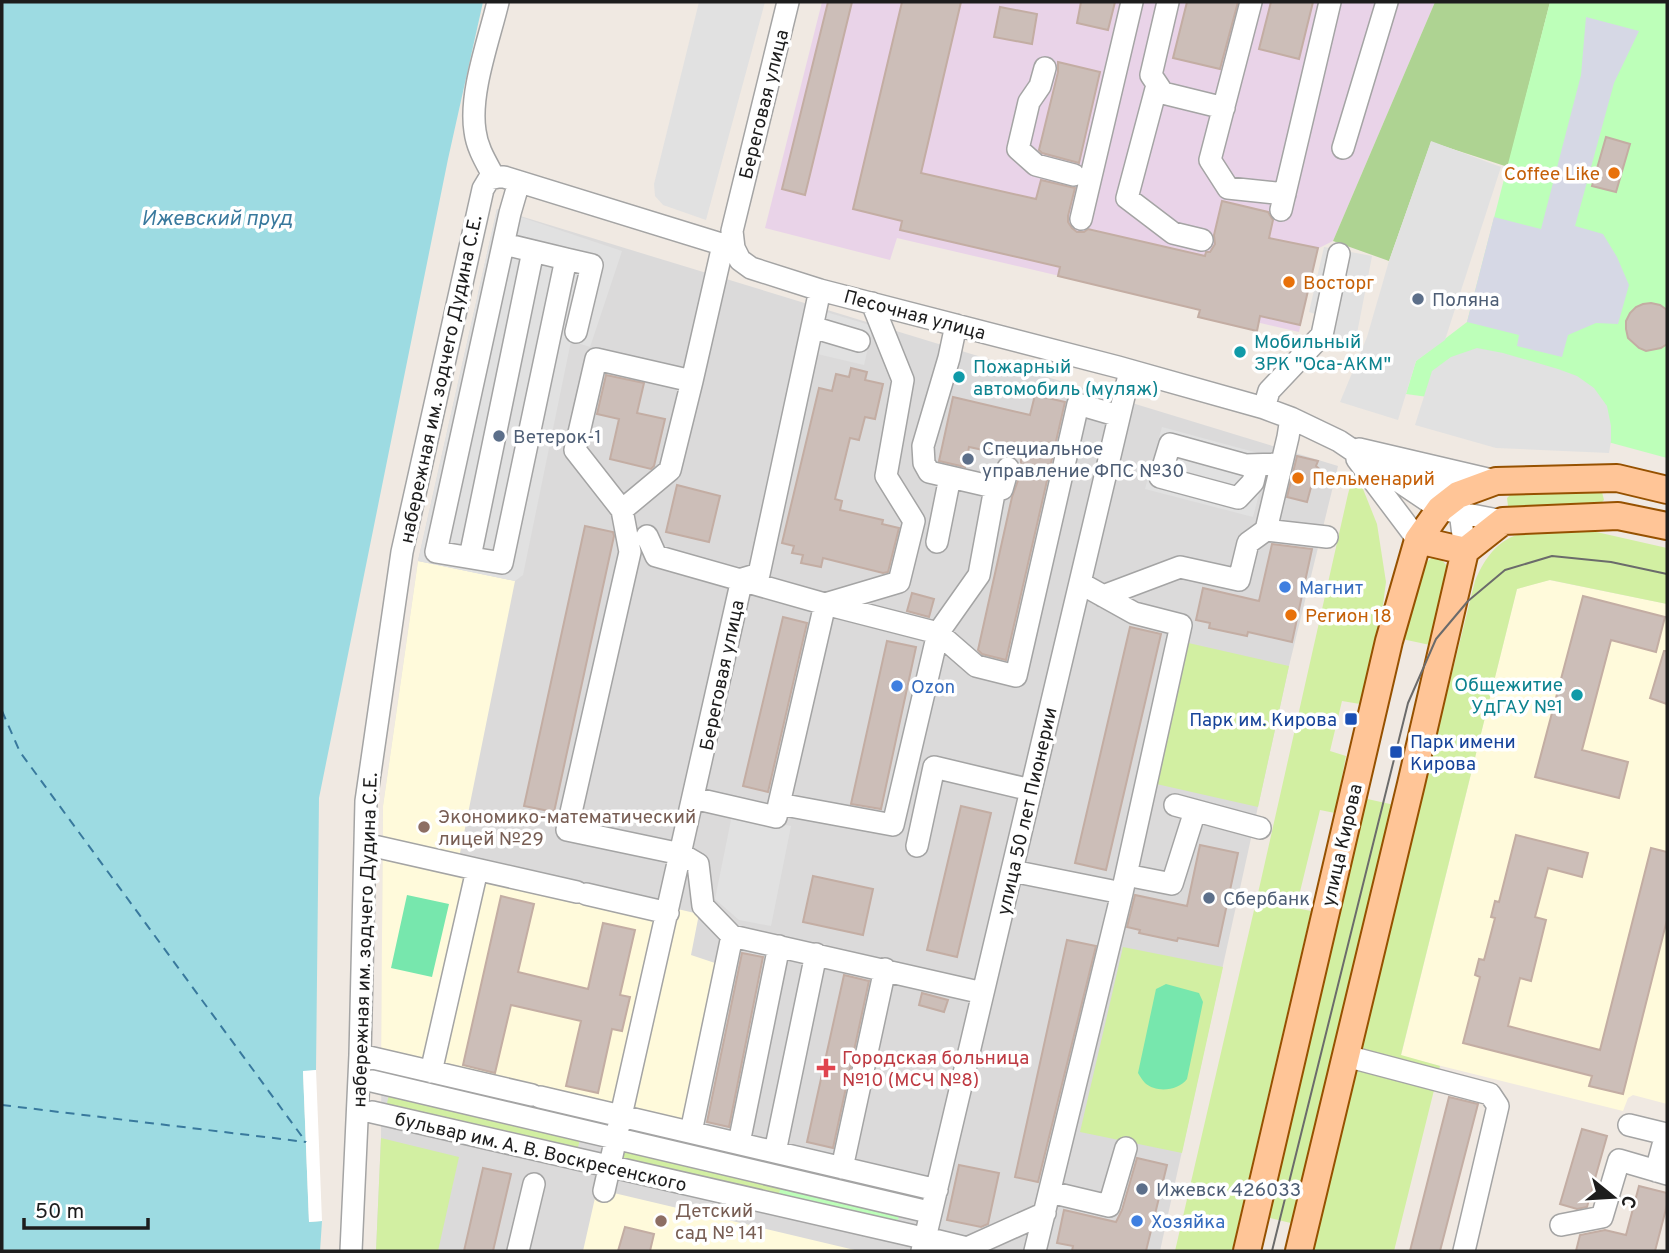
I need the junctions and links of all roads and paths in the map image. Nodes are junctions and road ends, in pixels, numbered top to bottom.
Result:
1 (498, 2) edge
2 (788, 2) edge
3 (1132, 2) edge
4 (1168, 2) edge
5 (1251, 2) edge
6 (1330, 2) edge
7 (1387, 2) edge
8 (1045, 68) dead end
9 (1157, 85) junction
10 (1224, 108) junction
11 (1343, 148) dead end
12 (1074, 175) dead end
13 (491, 178) junction
14 (519, 182) junction
15 (1081, 219) dead end
16 (1202, 240) dead end
17 (504, 244) junction
18 (728, 246) junction
19 (533, 251) junction
20 (1339, 254) dead end
21 (566, 259) junction
22 (820, 289) junction
23 (872, 303) junction
24 (956, 325) junction
25 (812, 327) junction
26 (576, 332) dead end
27 (859, 341) dead end
28 (1130, 371) junction
29 (692, 381) junction
30 (1264, 408) junction
31 (1119, 416) junction
32 (1291, 418) junction
33 (1347, 446) junction
34 (1281, 464) junction
35 (1257, 465) dead end
36 (1008, 468) dead end
37 (950, 477) junction
38 (1617, 478) junction
39 (1496, 481) junction
40 (996, 488) junction
41 (1667, 490) edge
42 (1453, 505) junction
43 (622, 510) junction
44 (1618, 516) junction
45 (1503, 521) junction
46 (1667, 526) edge
47 (1266, 530) junction
48 (647, 536) dead end
49 (1327, 537) dead end
50 (1418, 540) junction
51 (937, 542) dead end
52 (1465, 551) junction
53 (470, 557) junction
54 (742, 579) junction
55 (1080, 583) junction
56 (1103, 596) junction
57 (825, 604) junction
58 (938, 633) junction
59 (1031, 790) junction
60 (693, 798) junction
61 (779, 804) junction
62 (1260, 828) dead end
63 (365, 844) junction
64 (917, 846) dead end
65 (681, 854) junction
66 (477, 870) junction
67 (1012, 871) junction
68 (1124, 884) junction
69 (668, 910) junction
70 (732, 936) junction
71 (779, 946) junction
72 (816, 954) junction
73 (885, 969) junction
74 (983, 993) junction
75 (360, 1055) junction
76 (1346, 1056) junction
77 (431, 1072) junction
78 (372, 1081) dead end
79 (372, 1112) dead end
80 (622, 1116) junction
81 (1629, 1125) dead end
82 (691, 1132) junction
83 (616, 1138) junction
84 (739, 1143) junction
85 (1126, 1148) dead end
86 (775, 1152) junction
87 (610, 1167) junction
88 (842, 1168) junction
89 (1662, 1172) edge
90 (534, 1184) dead end
91 (937, 1190) junction
92 (604, 1191) dead end
93 (1050, 1192) junction
94 (920, 1210) dead end
95 (1045, 1213) junction
96 (1561, 1225) dead end
97 (921, 1242) edge
98 (351, 1251) edge
99 (518, 1251) edge
100 (1035, 1251) edge
101 (1247, 1251) edge
102 (1299, 1251) edge
103 (1464, 1251) edge

1 - 13 street
2 - 18 street, Береговая улица
3 - 15 street
4 - 9 street
5 - 10 street
6 - 10 street
7 - 11 street
8 - 12 street
9 - 10 street
9 - 16 street
13 - 14 street, Песочная улица
13 - 63 street, набережная им. зодчего Дудина С.Е.
14 - 17 street
14 - 18 street, Песочная улица
17 - 19 street
17 - 53 street
18 - 22 street, Песочная улица
18 - 29 street, Береговая улица
19 - 21 street
19 - 53 street
20 - 30 street
21 - 26 street
21 - 53 street
22 - 23 street, Песочная улица
22 - 25 street, Береговая улица
23 - 24 street, Песочная улица
23 - 57 street
24 - 28 street, Песочная улица
24 - 37 street
25 - 27 street
25 - 54 street, Береговая улица
28 - 30 street, Песочная улица
28 - 31 street, улица 50 лет Пионерии
29 - 43 street, Береговая улица
29 - 43 street
30 - 32 street, Песочная улица
31 - 55 street, улица 50 лет Пионерии
31 - 58 street
32 - 33 street, Песочная улица
32 - 34 street
33 - 39 street, Песочная улица
33 - 42 street, Песочная улица
33 - 50 street, Песочная улица
34 - 35 street
34 - 47 street
36 - 40 street
37 - 40 street
37 - 51 street
38 - 39 main road, Песочная улица
38 - 41 main road, Песочная улица
38 - 44 main road
39 - 42 main road
39 - 45 main road
40 - 58 street
42 - 45 street, Песочная улица
42 - 50 main road, улица Кирова
42 - 52 street
43 - 65 street
44 - 45 main road, Песочная улица
44 - 46 main road, Песочная улица
45 - 52 main road
47 - 49 street
47 - 56 street
48 - 54 street
50 - 52 main road
50 - 101 main road, улица Кирова
52 - 76 main road
54 - 57 street
54 - 60 street, Береговая улица
55 - 56 street
55 - 59 street, улица 50 лет Пионерии
56 - 68 street
57 - 58 street
57 - 61 street
58 - 61 street
59 - 64 street
59 - 67 street, улица 50 лет Пионерии
60 - 61 street
60 - 65 street, Береговая улица
62 - 68 street
63 - 66 street
63 - 75 street, набережная им. зодчего Дудина С.Е.
65 - 69 street, Береговая улица
65 - 70 street
66 - 69 street
66 - 77 street
67 - 68 street
67 - 74 street, улица 50 лет Пионерии
68 - 93 street
69 - 80 street, Береговая улица
70 - 71 street
70 - 82 street
71 - 72 street
71 - 84 street
72 - 73 street
72 - 86 street
73 - 74 street
73 - 88 street
74 - 91 street, улица 50 лет Пионерии
75 - 77 street
75 - 98 street, набережная им. зодчего Дудина С.Е.
76 - 102 main road
76 - 103 street
77 - 80 street
78 - 83 street
79 - 87 street, бульвар им. А. В. Воскресенского
80 - 82 street
80 - 83 street, Береговая улица
81 - 89 street
82 - 84 street
83 - 87 street, Береговая улица
83 - 94 street
84 - 86 street
85 - 93 street
86 - 88 street
87 - 92 street, Береговая улица
87 - 97 street, бульвар им. А. В. Воскресенского
88 - 91 street
89 - 96 street
90 - 99 street
91 - 97 street, улица 50 лет Пионерии
93 - 95 street
95 - 97 street, бульвар им. А. В. Воскресенского
95 - 100 street

